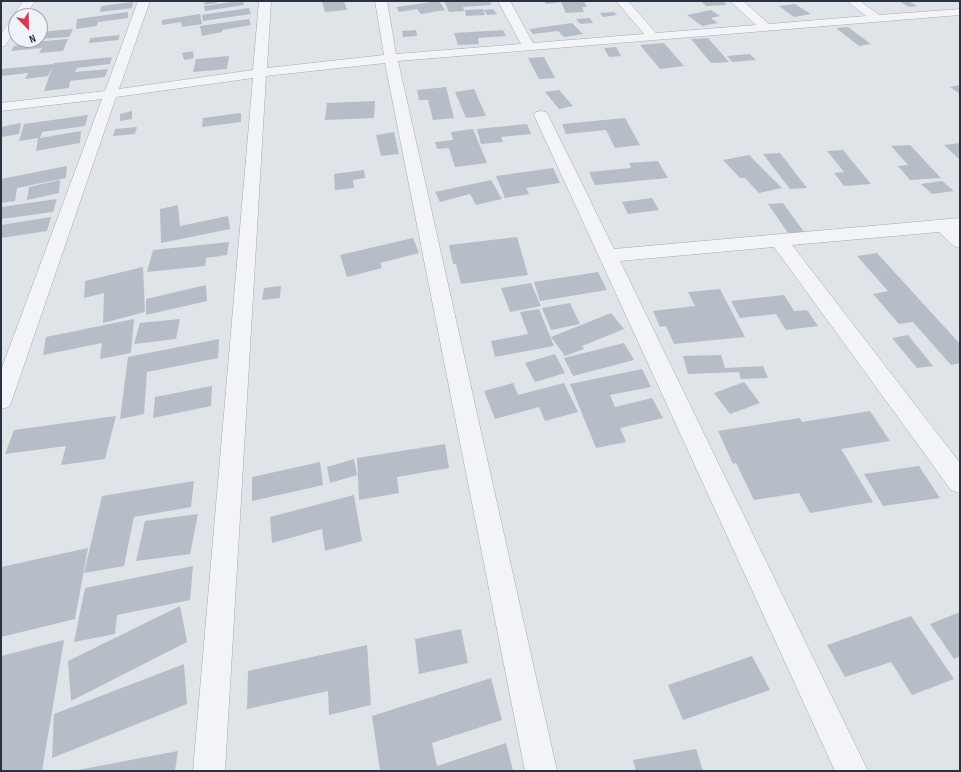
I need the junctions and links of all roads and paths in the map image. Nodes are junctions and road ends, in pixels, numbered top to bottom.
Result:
1 (144, 1) edge
2 (265, 1) edge
3 (381, 1) edge
4 (504, 1) edge
5 (622, 1) edge
6 (736, 1) edge
7 (853, 1) edge
8 (960, 12) edge
9 (876, 18) junction
10 (765, 27) junction
11 (8, 32) edge
12 (652, 36) junction
13 (1, 43) edge
14 (529, 46) junction
15 (391, 58) junction
16 (259, 73) junction
17 (111, 94) junction
18 (1, 107) edge
19 (541, 115) dead end
20 (952, 224) edge
21 (779, 240) junction
22 (960, 242) edge
23 (608, 256) junction
24 (1, 400) edge
25 (960, 482) edge
26 (209, 771) edge
27 (541, 771) edge
28 (852, 771) edge

1 - 17 street
2 - 16 street
3 - 15 street
4 - 14 street
5 - 12 street
6 - 10 street
7 - 9 street
8 - 9 street
9 - 10 street
10 - 12 street
11 - 13 street
12 - 14 street
14 - 15 street
15 - 16 street
15 - 27 street
16 - 17 street
16 - 26 street
17 - 18 street
17 - 24 street
19 - 23 street
20 - 21 street
20 - 22 street
21 - 23 street
21 - 25 street
23 - 28 street

